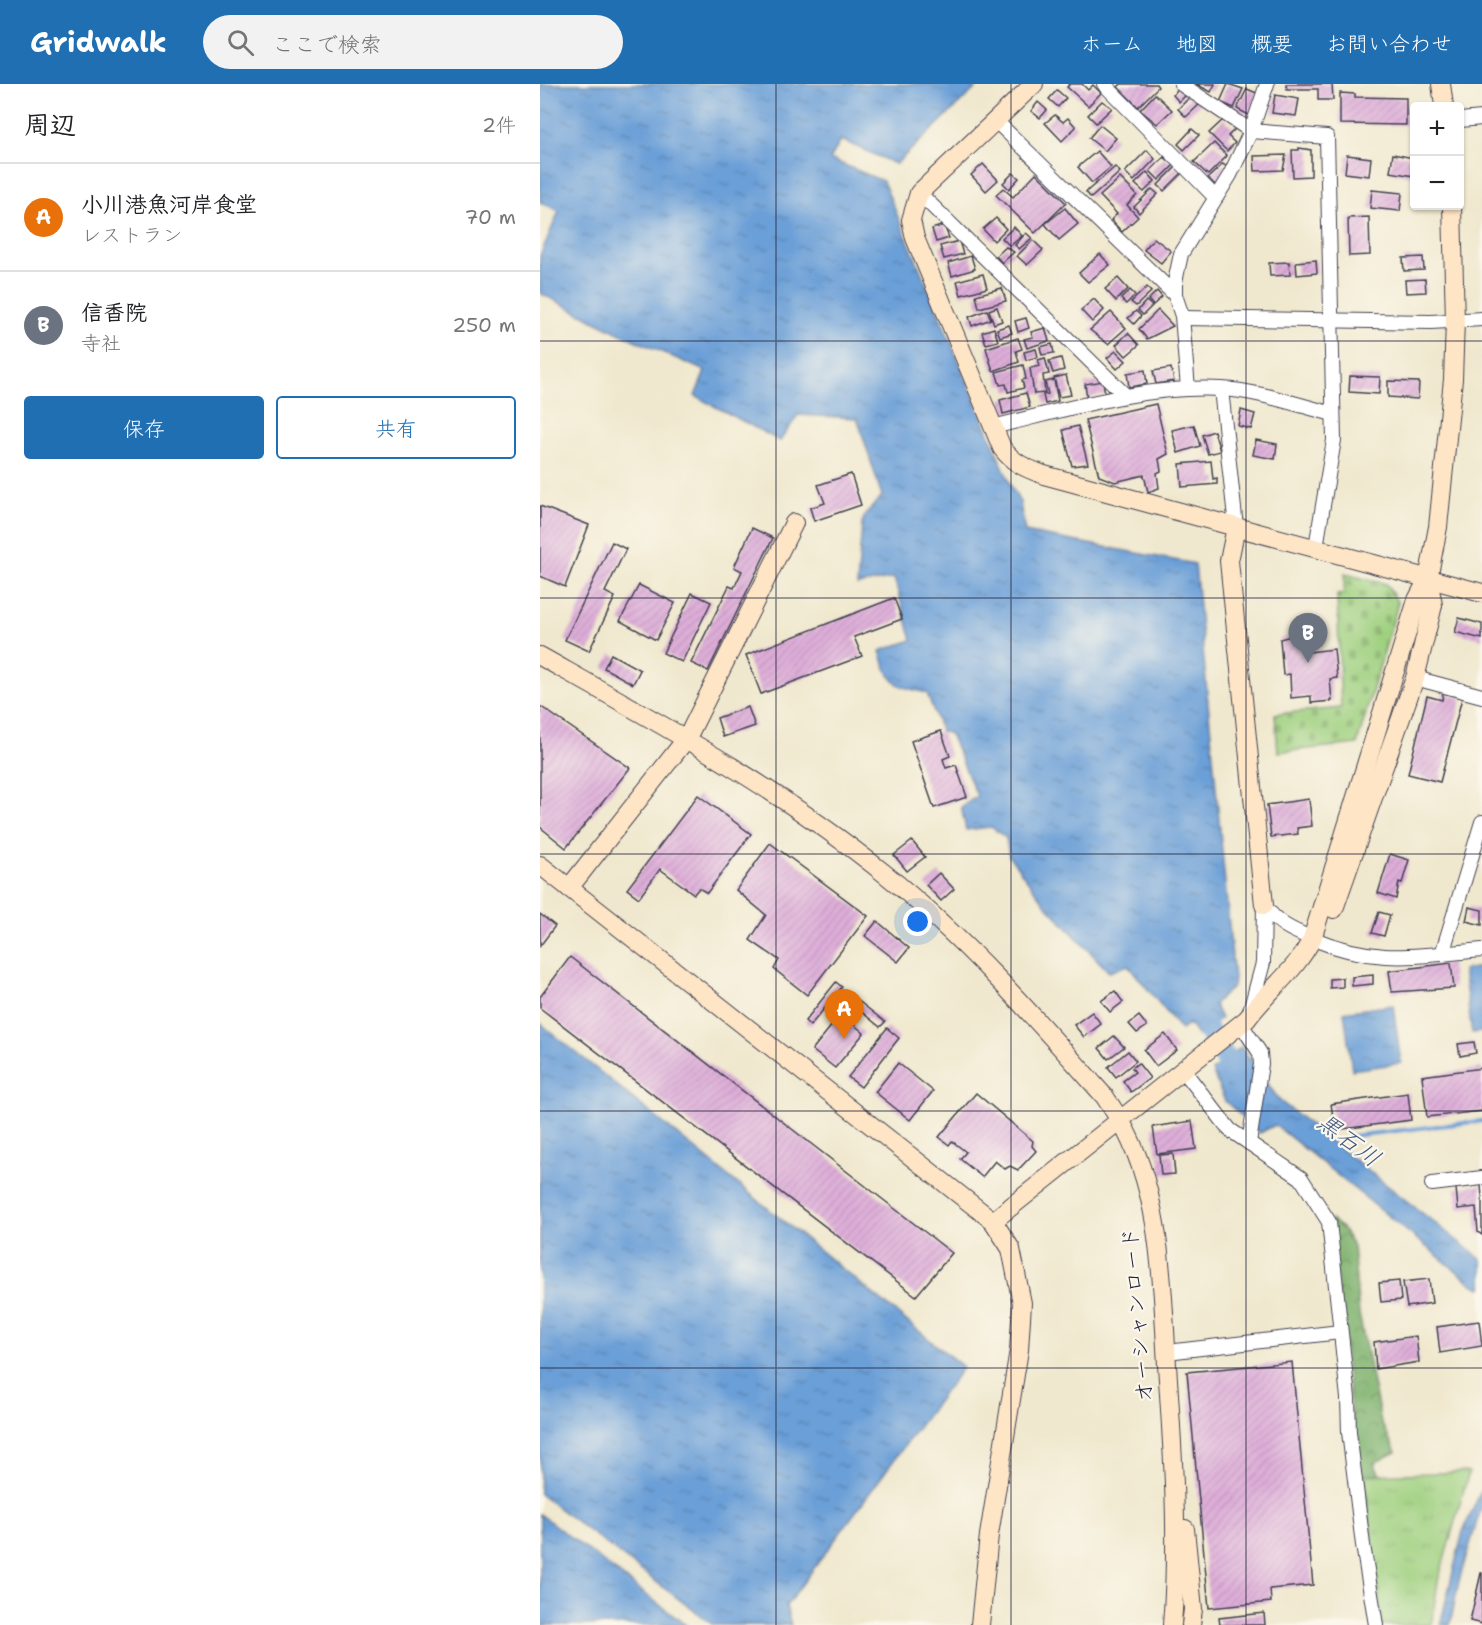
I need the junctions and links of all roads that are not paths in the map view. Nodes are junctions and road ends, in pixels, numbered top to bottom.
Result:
1 (1034, 84) edge
2 (1104, 84) edge
3 (1181, 84) edge
4 (1267, 84) edge
5 (1441, 84) edge
6 (1443, 102) edge
7 (1482, 118) edge
8 (995, 120) junction
9 (1464, 120) edge
10 (1251, 131) junction
11 (919, 193) junction
12 (1215, 197) junction
13 (1452, 210) edge
14 (1175, 295) junction
15 (1183, 318) junction
16 (1331, 320) junction
17 (1482, 320) edge
18 (1455, 321) junction
19 (1221, 388) junction
20 (1188, 389) junction
21 (1125, 395) junction
22 (1333, 414) junction
23 (993, 427) junction
24 (794, 523) dead end
25 (1236, 527) junction
26 (1316, 547) junction
27 (1428, 579) junction
28 (1482, 593) edge
29 (540, 656) edge
30 (1415, 678) junction
31 (1482, 696) edge
32 (687, 738) junction
33 (1482, 822) edge
34 (540, 865) edge
35 (569, 888) junction
36 (1263, 905) junction
37 (1317, 941) junction
38 (1482, 950) edge
39 (1442, 954) junction
40 (1241, 1024) junction
41 (1183, 1070) junction
42 (1120, 1120) junction
43 (1250, 1136) junction
44 (1482, 1178) edge
45 (1432, 1184) dead end
46 (993, 1221) junction
47 (1340, 1332) junction
48 (1167, 1352) junction
49 (1173, 1439) junction
50 (980, 1625) edge
51 (1172, 1625) edge
52 (1191, 1625) edge
53 (1376, 1625) edge

1 - 8 street
2 - 12 street
3 - 10 street
4 - 10 street
5 - 6 street
7 - 9 street
8 - 11 street
8 - 14 street
10 - 12 street
10 - 16 street
11 - 21 street
11 - 23 street
12 - 14 street
13 - 18 street
14 - 15 street
15 - 16 street
15 - 20 street
16 - 18 street
16 - 22 street
17 - 18 street
18 - 27 street
19 - 20 street
19 - 22 street
19 - 25 street
20 - 21 street
21 - 23 street
22 - 26 street
23 - 25 street
24 - 32 street
25 - 26 street
25 - 36 street
26 - 27 street
27 - 28 street
27 - 30 street
27 - 37 street
29 - 32 street, オーシャンロード
30 - 31 street
30 - 37 street
32 - 35 street
32 - 42 street, オーシャンロード
33 - 39 street
34 - 35 street
35 - 46 street
36 - 37 street
36 - 40 street
37 - 39 street
37 - 40 street
38 - 39 street
40 - 41 street
40 - 43 street
41 - 42 street
41 - 43 street
42 - 46 street
42 - 48 street, オーシャンロード
43 - 47 street
44 - 45 street
46 - 50 street
47 - 48 street
47 - 53 street
48 - 49 street, オーシャンロード
49 - 51 street, オーシャンロード
49 - 52 street, オーシャンロード

